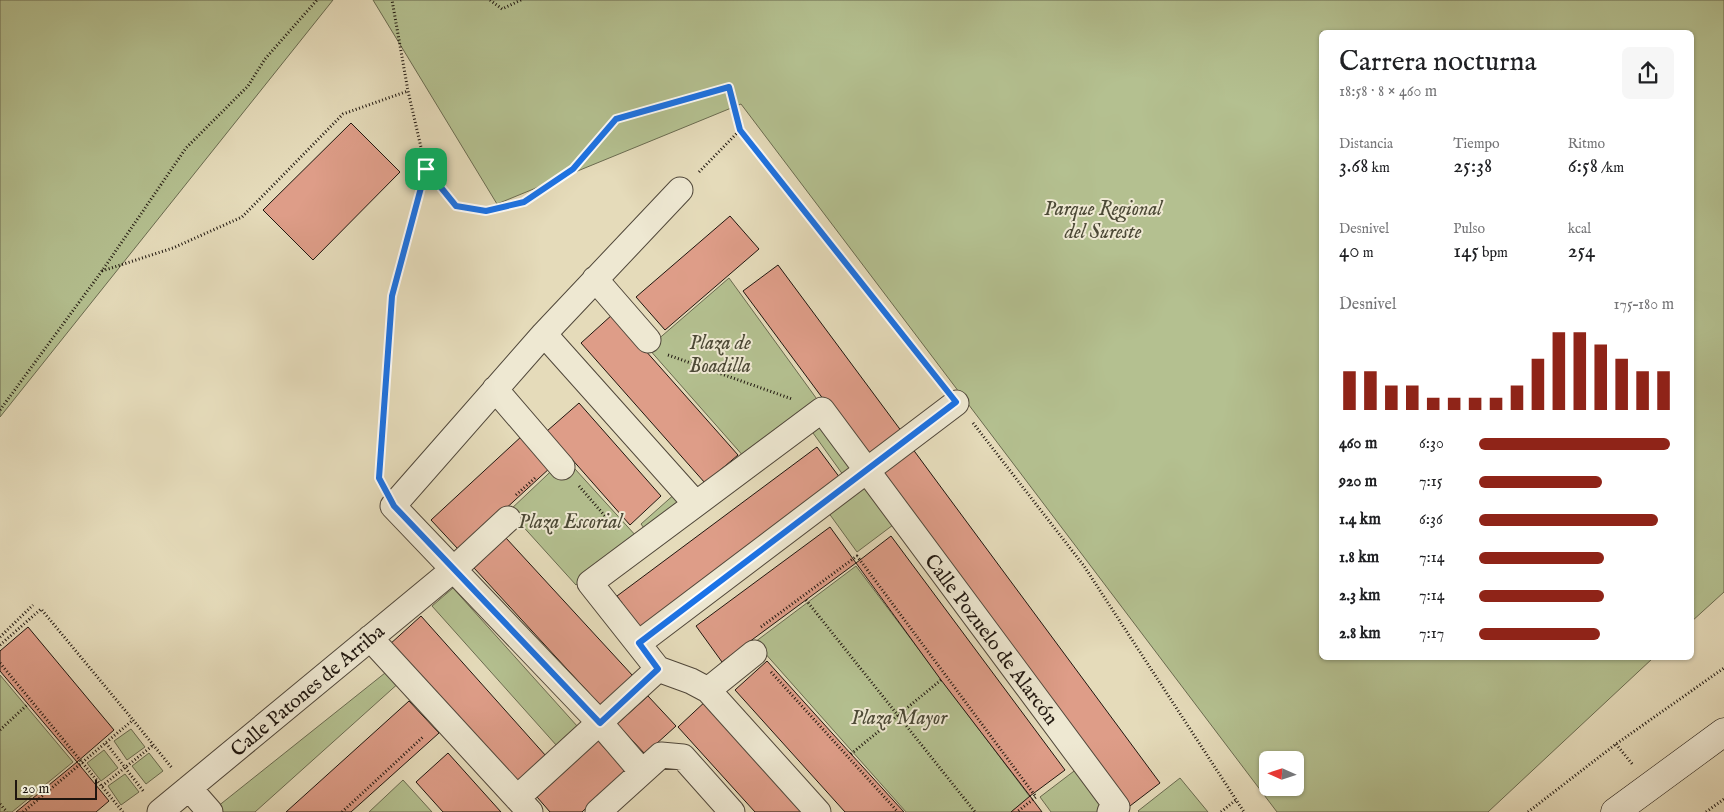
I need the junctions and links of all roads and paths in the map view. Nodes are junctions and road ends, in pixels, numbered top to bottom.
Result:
1 (318, 0) edge
2 (392, 0) edge
3 (490, 0) edge
4 (521, 0) edge
5 (408, 90) junction
6 (740, 130) junction
7 (426, 169) junction
8 (680, 190) joint
9 (102, 272) junction
10 (595, 279) junction
11 (544, 334) junction
12 (648, 340) joint
13 (495, 389) junction
14 (956, 402) junction
15 (0, 410) edge
16 (822, 410) junction
17 (562, 467) joint
18 (866, 472) junction
19 (696, 504) junction
20 (394, 506) junction
21 (508, 519) dead end
22 (635, 550) junction
23 (454, 568) junction
24 (806, 600) dead end
25 (33, 605) dead end
26 (0, 636) edge
27 (370, 638) junction
28 (639, 643) junction
29 (0, 645) edge
30 (761, 651) junction
31 (0, 663) edge
32 (1724, 668) edge
33 (658, 669) junction
34 (941, 680) dead end
35 (700, 685) junction
36 (28, 704) dead end
37 (898, 716) junction
38 (133, 720) junction
39 (600, 723) junction
40 (0, 730) edge
41 (1724, 732) edge
42 (426, 734) dead end
43 (106, 743) junction
44 (153, 746) junction
45 (851, 754) dead end
46 (83, 763) junction
47 (125, 768) junction
48 (642, 772) junction
49 (102, 786) junction
50 (190, 788) junction
51 (1237, 799) junction
52 (1724, 799) edge
53 (0, 804) edge
54 (154, 805) edge
55 (523, 805) edge
56 (1114, 809) edge
57 (7, 812) edge
58 (23, 812) edge
59 (124, 812) edge
60 (210, 812) edge
61 (342, 812) edge
62 (598, 812) edge
63 (732, 812) edge
64 (818, 812) edge
65 (898, 812) edge
66 (975, 812) edge
67 (1017, 812) edge
68 (1220, 812) edge
69 (1244, 812) edge
70 (1528, 812) edge
71 (1615, 812) edge
72 (1706, 812) edge

1 - 9 path
2 - 5 path
3 - 4 path
5 - 7 path
5 - 9 path
6 - 7 path
6 - 8 path
6 - 14 path
7 - 20 path
8 - 10 street
9 - 15 path
10 - 11 street
10 - 12 street
11 - 13 street
11 - 19 street
12 - 16 path
13 - 17 street
13 - 20 street
14 - 18 street
14 - 51 path
16 - 18 street, Calle Pozuelo de Alarcón
16 - 19 street
17 - 22 path
18 - 28 street
18 - 56 street, Calle Pozuelo de Alarcón
19 - 22 street
20 - 23 street
21 - 23 street, Calle Patones de Arriba
22 - 28 street
23 - 27 street, Calle Patones de Arriba
23 - 39 street
24 - 37 path
25 - 26 path
27 - 50 street, Calle Patones de Arriba
27 - 55 street
28 - 33 street
29 - 38 path
30 - 35 street
30 - 65 path
30 - 67 path
31 - 46 path
32 - 70 path
33 - 35 street
33 - 39 street
34 - 37 path
35 - 64 street
36 - 40 path
37 - 45 path
37 - 66 path
38 - 43 path
38 - 44 path
39 - 48 street
39 - 55 street
41 - 71 street
42 - 61 path
43 - 46 path
43 - 47 path
44 - 47 path
44 - 50 path
46 - 49 path
46 - 58 path
47 - 49 path
47 - 54 path
48 - 62 street
48 - 63 street
49 - 59 path
50 - 54 street, Calle Patones de Arriba
50 - 60 street
51 - 68 path
51 - 69 path
52 - 72 path
53 - 57 path

